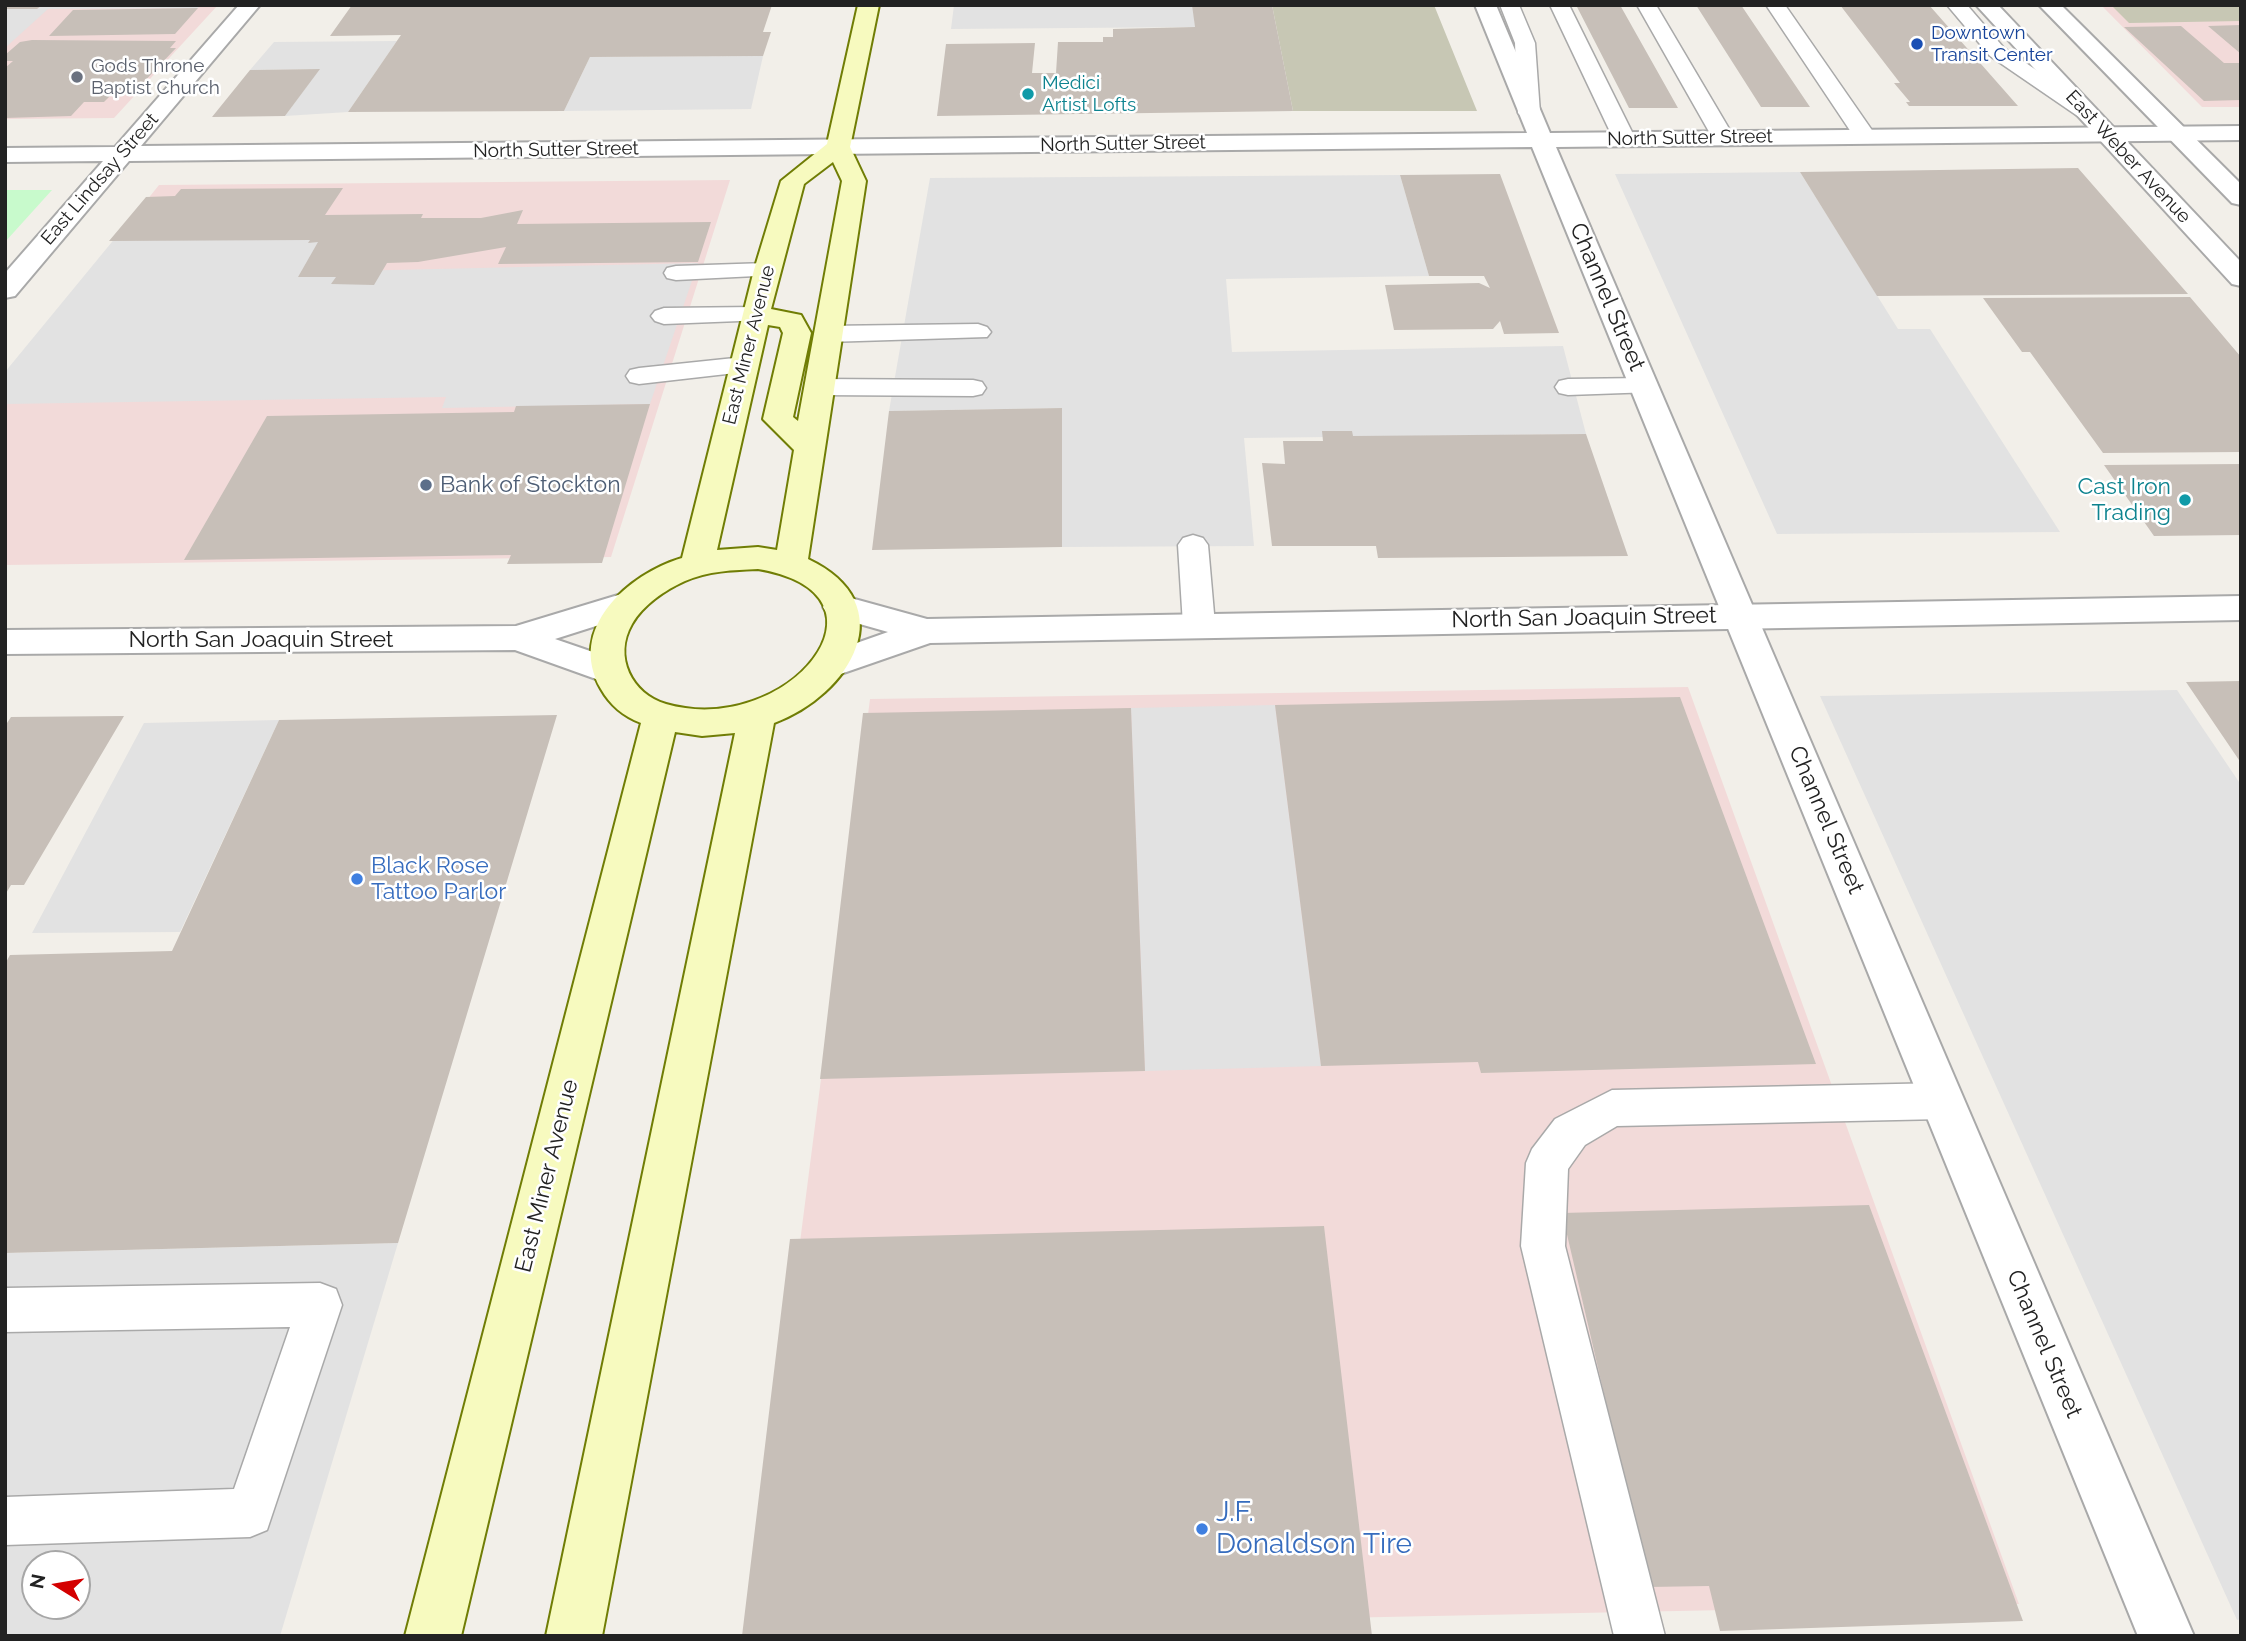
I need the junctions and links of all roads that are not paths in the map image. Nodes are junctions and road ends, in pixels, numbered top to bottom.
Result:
1 (250, 5) edge
2 (869, 5) edge
3 (1485, 5) edge
4 (1508, 5) edge
5 (1559, 5) edge
6 (1646, 5) edge
7 (1775, 5) edge
8 (1956, 5) edge
9 (1986, 5) edge
10 (2049, 5) edge
11 (2088, 115) junction
12 (1535, 126) junction
13 (2241, 132) edge
14 (2176, 133) junction
15 (2107, 134) junction
16 (1865, 136) junction
17 (1723, 137) junction
18 (1624, 138) junction
19 (838, 147) junction
20 (123, 154) junction
21 (5, 155) edge
22 (2241, 198) edge
23 (767, 270) junction
24 (676, 273) dead end
25 (2241, 278) edge
26 (5, 290) edge
27 (757, 315) junction
28 (664, 316) dead end
29 (978, 332) dead end
30 (827, 334) junction
31 (744, 365) junction
32 (639, 376) dead end
33 (785, 378) junction
34 (1644, 386) junction
35 (819, 387) junction
36 (1568, 387) dead end
37 (973, 388) dead end
38 (809, 447) junction
39 (1193, 545) dead end
40 (697, 565) junction
41 (791, 565) junction
42 (628, 604) junction
43 (840, 607) junction
44 (2241, 608) edge
45 (1741, 615) junction
46 (1199, 625) junction
47 (927, 631) junction
48 (517, 638) junction
49 (5, 642) edge
50 (829, 666) junction
51 (610, 671) junction
52 (757, 715) junction
53 (661, 716) junction
54 (1943, 1101) junction
55 (5, 1310) edge
56 (5, 1521) edge
57 (433, 1636) edge
58 (575, 1636) edge
59 (1640, 1636) edge
60 (2166, 1636) edge

1 - 20 street, East Lindsay Street
2 - 19 main road
3 - 12 street, Channel Street
4 - 12 lane
5 - 18 lane
6 - 17 lane
7 - 16 lane
8 - 11 lane
9 - 11 street, East Weber Avenue
10 - 14 street
11 - 15 street, East Weber Avenue
12 - 18 street, North Sutter Street
12 - 19 street, North Sutter Street
12 - 34 street, Channel Street
13 - 14 street, North Sutter Street
14 - 15 street, North Sutter Street
14 - 22 street
15 - 16 street, North Sutter Street
15 - 25 street, East Weber Avenue
16 - 17 street, North Sutter Street
17 - 18 street, North Sutter Street
19 - 20 street, North Sutter Street
19 - 23 main road, East Miner Avenue
19 - 30 main road
20 - 21 street, North Sutter Street
20 - 26 street, East Lindsay Street
23 - 24 lane
23 - 27 main road, East Miner Avenue
27 - 28 lane
27 - 31 main road, East Miner Avenue
27 - 33 main road
29 - 30 lane
30 - 35 main road
31 - 32 lane
31 - 33 main road
31 - 40 main road, East Miner Avenue
33 - 38 main road
34 - 36 lane
34 - 45 street, Channel Street
35 - 37 lane
35 - 38 main road
38 - 41 main road
39 - 46 lane
40 - 41 main road
40 - 42 main road
41 - 43 main road
42 - 48 street, North San Joaquin Street
42 - 51 main road
43 - 47 street, North San Joaquin Street
43 - 50 main road
44 - 45 street, North San Joaquin Street
45 - 46 street, North San Joaquin Street
45 - 54 street, Channel Street
46 - 47 street, North San Joaquin Street
47 - 50 street, North San Joaquin Street
48 - 49 street, North San Joaquin Street
48 - 51 street, North San Joaquin Street
50 - 52 main road
51 - 53 main road
52 - 53 main road
52 - 58 main road
53 - 57 main road, East Miner Avenue
54 - 59 lane
54 - 60 street, Channel Street
55 - 56 lane

